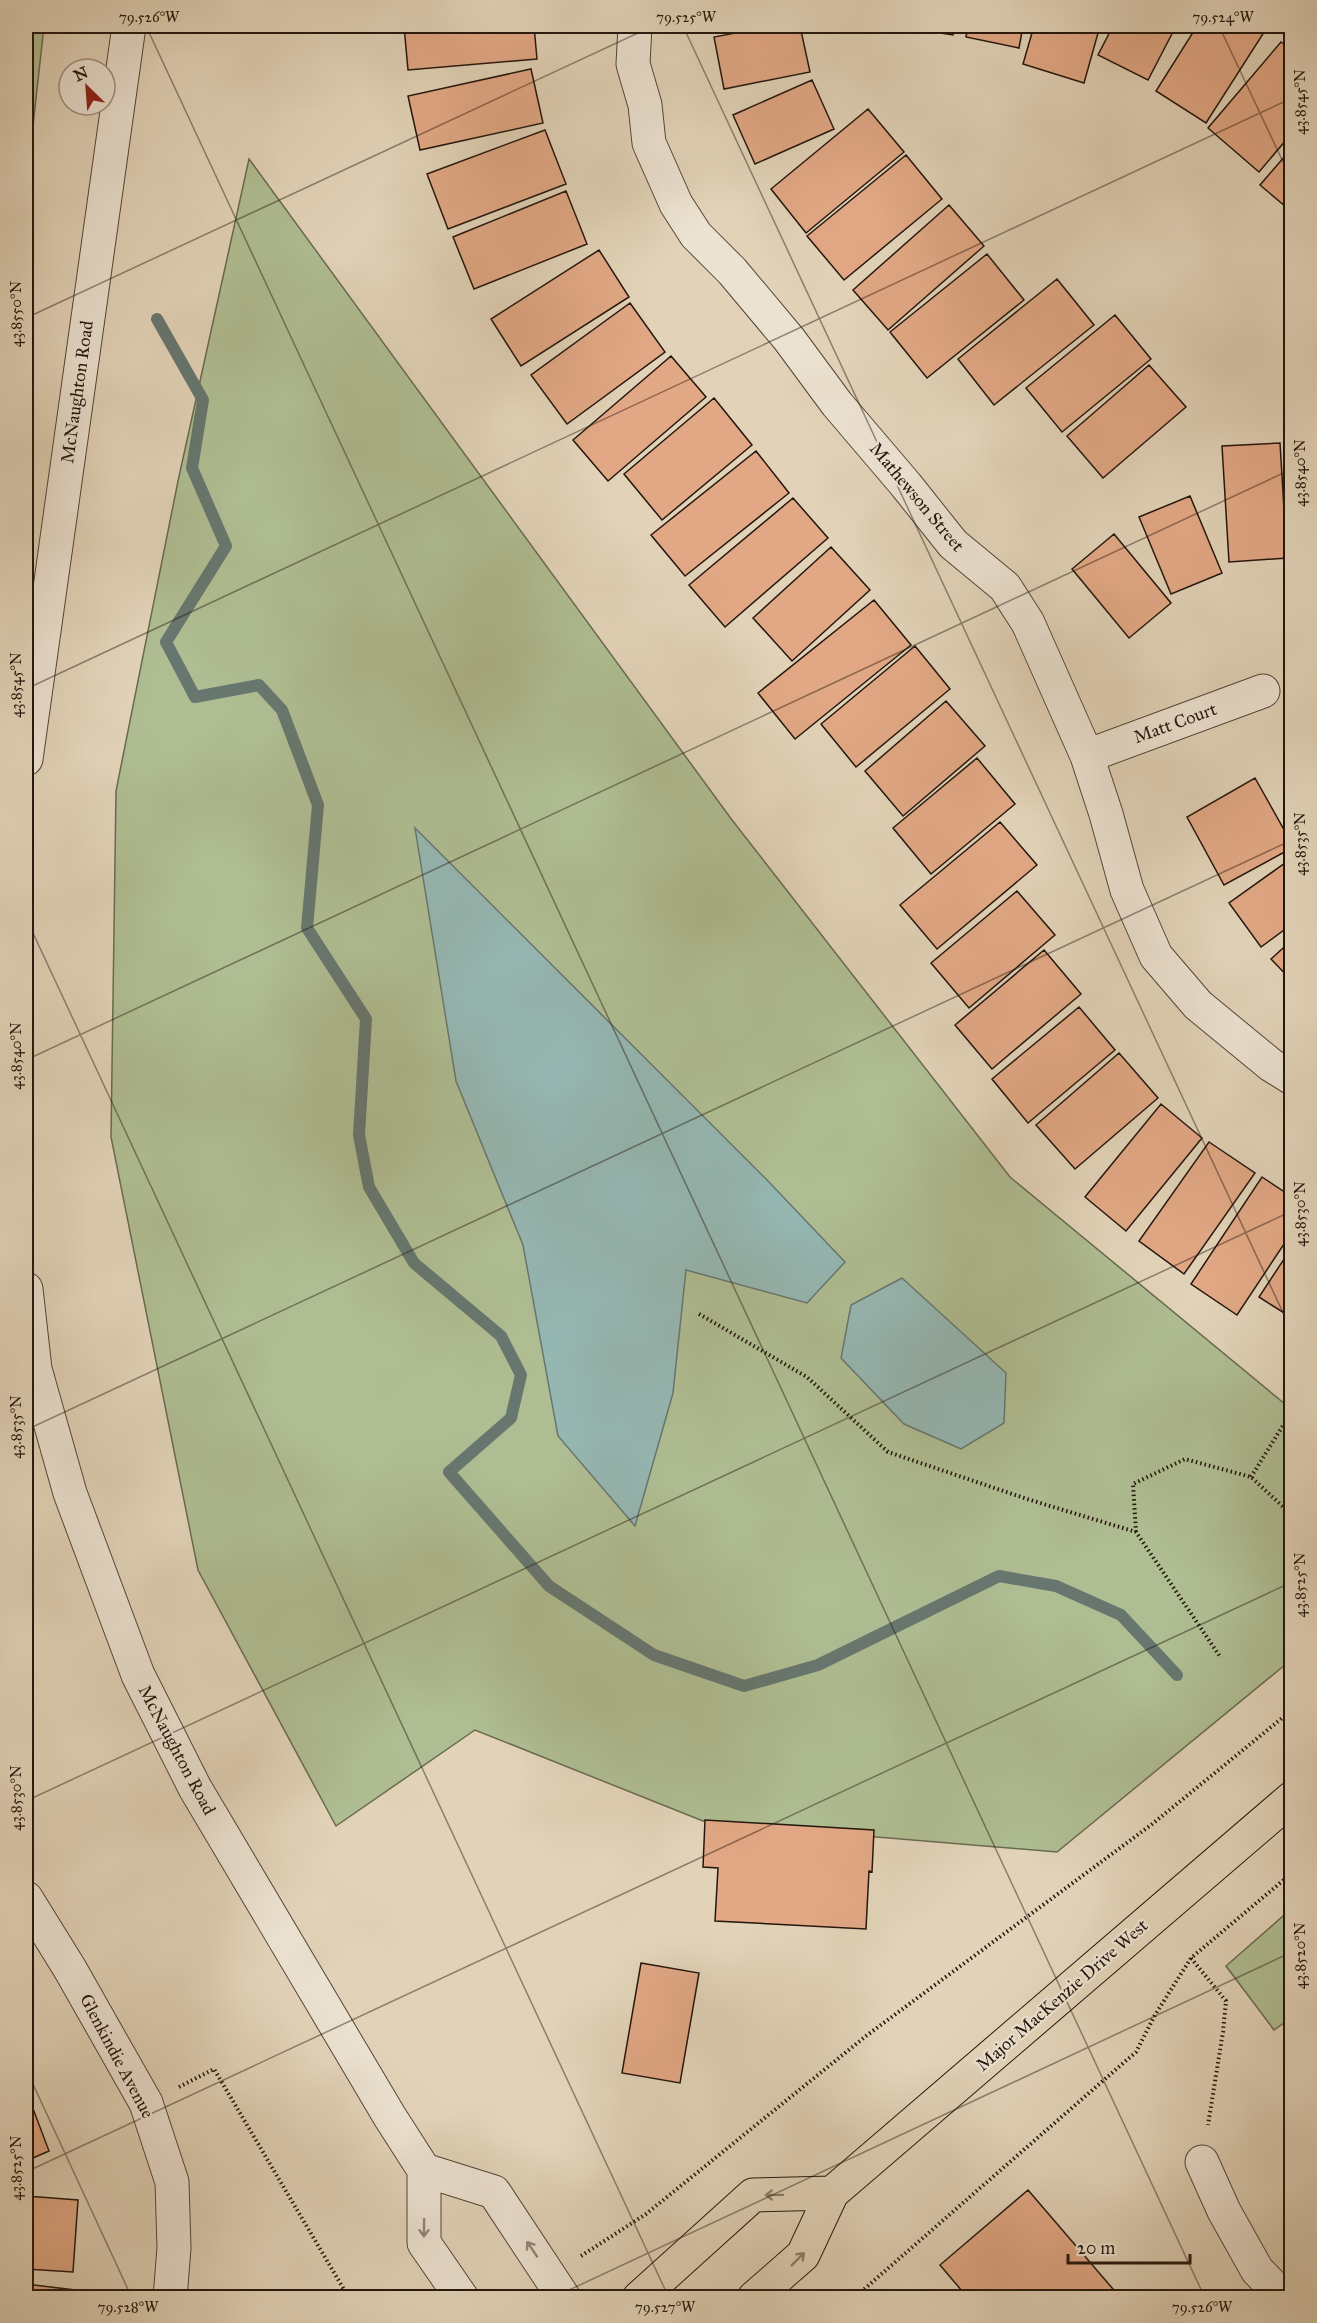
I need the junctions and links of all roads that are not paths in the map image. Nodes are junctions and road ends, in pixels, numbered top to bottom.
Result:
1 (129, 26) edge
2 (635, 26) edge
3 (1263, 691) dead end
4 (1087, 756) junction
5 (26, 759) edge
6 (1292, 1078) edge
7 (26, 1289) edge
8 (1292, 1798) edge
9 (26, 1898) edge
10 (1202, 2162) road end
11 (424, 2170) junction
12 (832, 2193) junction
13 (170, 2298) edge
14 (462, 2298) edge
15 (564, 2298) edge
16 (639, 2298) edge
17 (754, 2298) edge
18 (1284, 2298) edge

1 - 5 street, McNaughton Road
2 - 4 street, Mathewson Street
3 - 4 street, Matt Court
4 - 6 street, Mathewson Street
7 - 11 street, McNaughton Road
8 - 12 main road, Major MacKenzie Drive West
9 - 13 street, Glenkindie Avenue
10 - 18 street
11 -> 14 street
15 -> 11 street
12 -> 16 main road
17 -> 12 main road, Major MacKenzie Drive West

